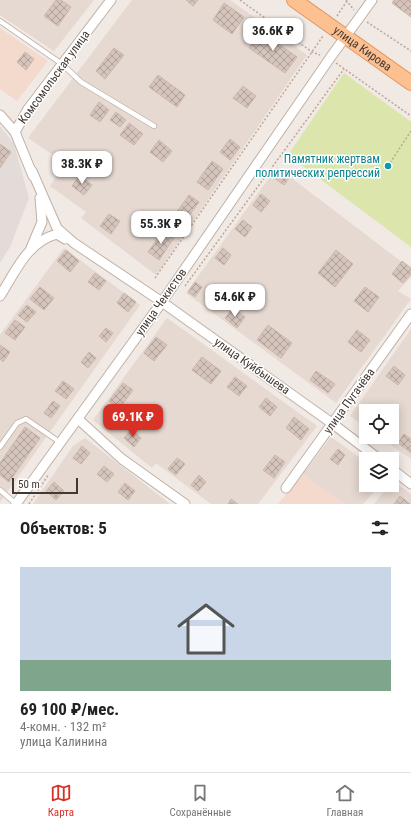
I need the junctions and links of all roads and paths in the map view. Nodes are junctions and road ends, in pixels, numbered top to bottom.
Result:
1 (111, 0) edge
2 (294, 0) edge
3 (372, 0) edge
4 (346, 1) edge
5 (359, 17) junction
6 (0, 21) edge
7 (330, 26) junction
8 (345, 37) junction
9 (411, 51) edge
10 (62, 64) junction
11 (344, 69) dead end
12 (411, 83) edge
13 (0, 115) edge
14 (154, 126) dead end
15 (411, 131) edge
16 (15, 132) junction
17 (388, 166) dead end
18 (32, 170) junction
19 (74, 243) junction
20 (31, 248) junction
21 (155, 278) dead end
22 (183, 289) dead end
23 (0, 296) edge
24 (162, 302) junction
25 (411, 314) edge
26 (78, 419) junction
27 (333, 424) junction
28 (60, 443) junction
29 (0, 447) edge
30 (370, 452) edge
31 (52, 468) dead end
32 (399, 475) edge
33 (411, 484) edge
34 (286, 488) dead end
35 (0, 490) edge
36 (16, 504) edge
37 (29, 504) edge
38 (186, 504) edge

1 - 10 street, Комсомольская улица
2 - 7 main road, улица Кирова
3 - 5 street, улица Чекистов
4 - 5 path
4 - 7 path
5 - 8 street, улица Чекистов
5 - 9 path
6 - 10 lane
7 - 8 main road, улица Кирова
7 - 21 path
8 - 12 main road, улица Кирова
8 - 24 street, улица Чекистов
10 - 14 lane
10 - 16 street, Комсомольская улица
11 - 22 path
13 - 16 street
15 - 17 path
16 - 18 street, Комсомольская улица
18 - 19 street, улица Куйбышева
18 - 20 street, Комсомольская улица
19 - 20 street
19 - 24 street, улица Куйбышева
20 - 23 street
24 - 26 street, улица Чекистов
24 - 27 street, улица Куйбышева
25 - 27 street, улица Пугачёва
26 - 28 street, улица Чекистов
26 - 38 street
27 - 30 street, улица Куйбышева
27 - 34 street, улица Пугачёва
28 - 29 lane
28 - 36 street, улица Чекистов
31 - 37 path
32 - 33 street
35 - 36 lane

